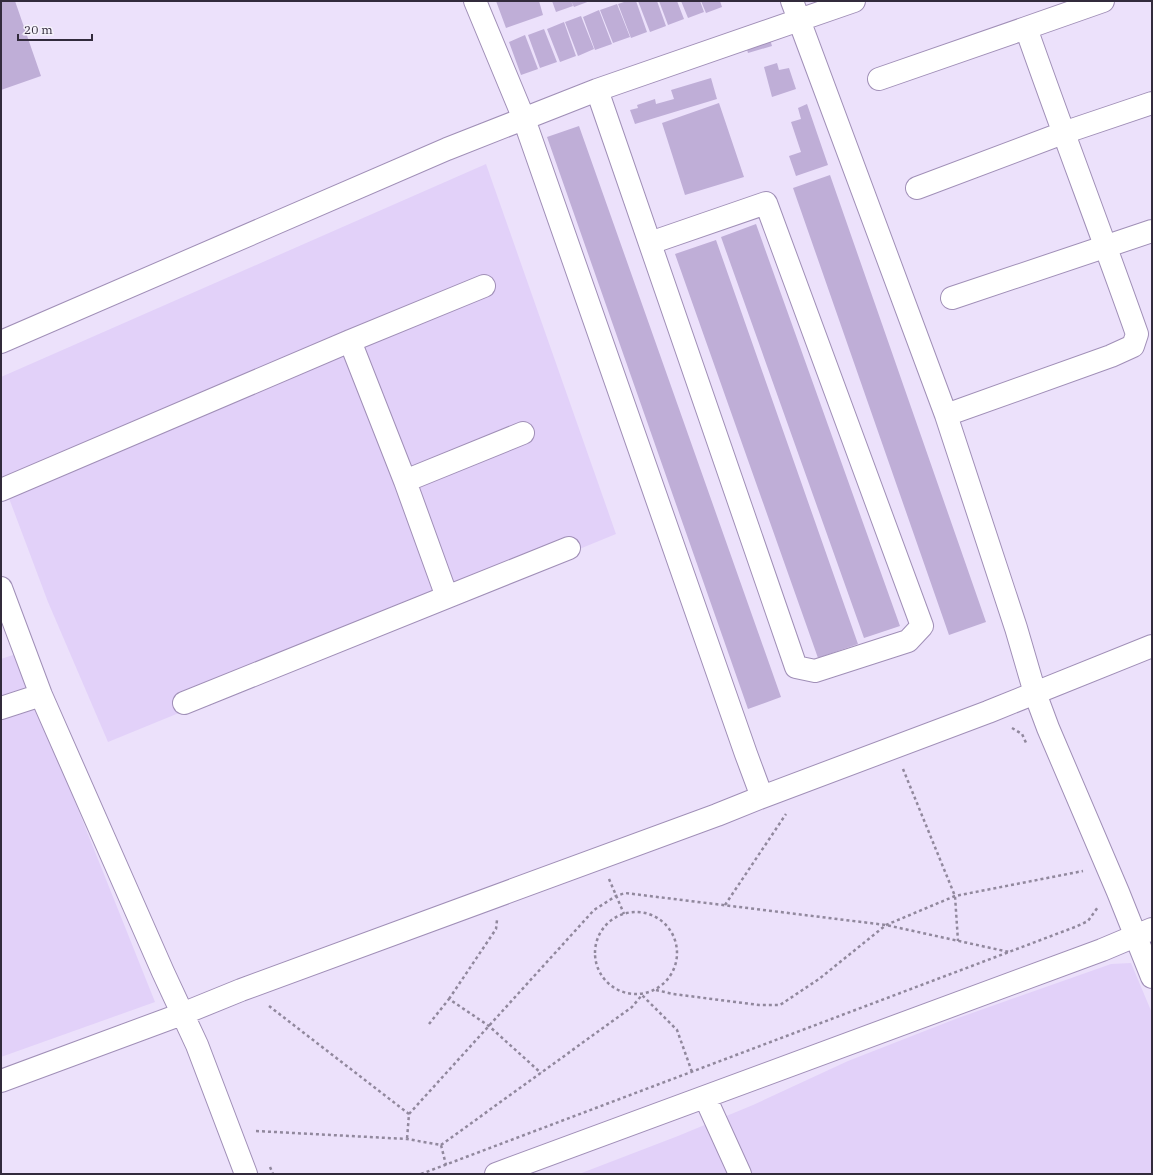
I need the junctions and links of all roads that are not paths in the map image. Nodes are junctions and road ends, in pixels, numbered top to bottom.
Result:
1 (475, 1) edge
2 (854, 1) edge
3 (1103, 1) edge
4 (795, 11) edge
5 (1026, 28) junction
6 (879, 79) dead end
7 (597, 90) junction
8 (1152, 103) edge
9 (524, 119) junction
10 (1063, 133) junction
11 (917, 188) dead end
12 (1152, 231) edge
13 (650, 243) junction
14 (1106, 246) junction
15 (484, 286) dead end
16 (952, 298) dead end
17 (350, 341) junction
18 (1, 342) edge
19 (946, 415) junction
20 (523, 434) dead end
21 (405, 481) junction
22 (1, 490) edge
23 (569, 548) dead end
24 (1, 588) edge
25 (447, 597) junction
26 (1152, 646) edge
27 (1035, 693) junction
28 (41, 695) junction
29 (184, 703) dead end
30 (1, 708) edge
31 (762, 797) junction
32 (1144, 933) edge
33 (1152, 977) edge
34 (182, 1014) junction
35 (1, 1081) edge
36 (705, 1097) junction
37 (246, 1174) edge
38 (496, 1174) edge
39 (740, 1174) edge

1 - 9 street
2 - 4 street
3 - 5 street
4 - 7 street
4 - 19 street
5 - 6 street
5 - 10 street
7 - 9 street
7 - 13 street
8 - 10 street
9 - 18 street
9 - 31 street
10 - 11 street
10 - 14 street
12 - 14 street
13 - 13 street
14 - 16 street
14 - 19 street
15 - 17 street
17 - 21 street
17 - 22 street
19 - 27 street
20 - 21 street
21 - 25 street
23 - 25 street
24 - 28 street
25 - 29 street
26 - 27 street
27 - 31 street
27 - 32 street
28 - 30 street
28 - 34 street
31 - 34 street
32 - 33 street
32 - 36 street
34 - 35 street
34 - 37 street
36 - 38 street
36 - 39 street

